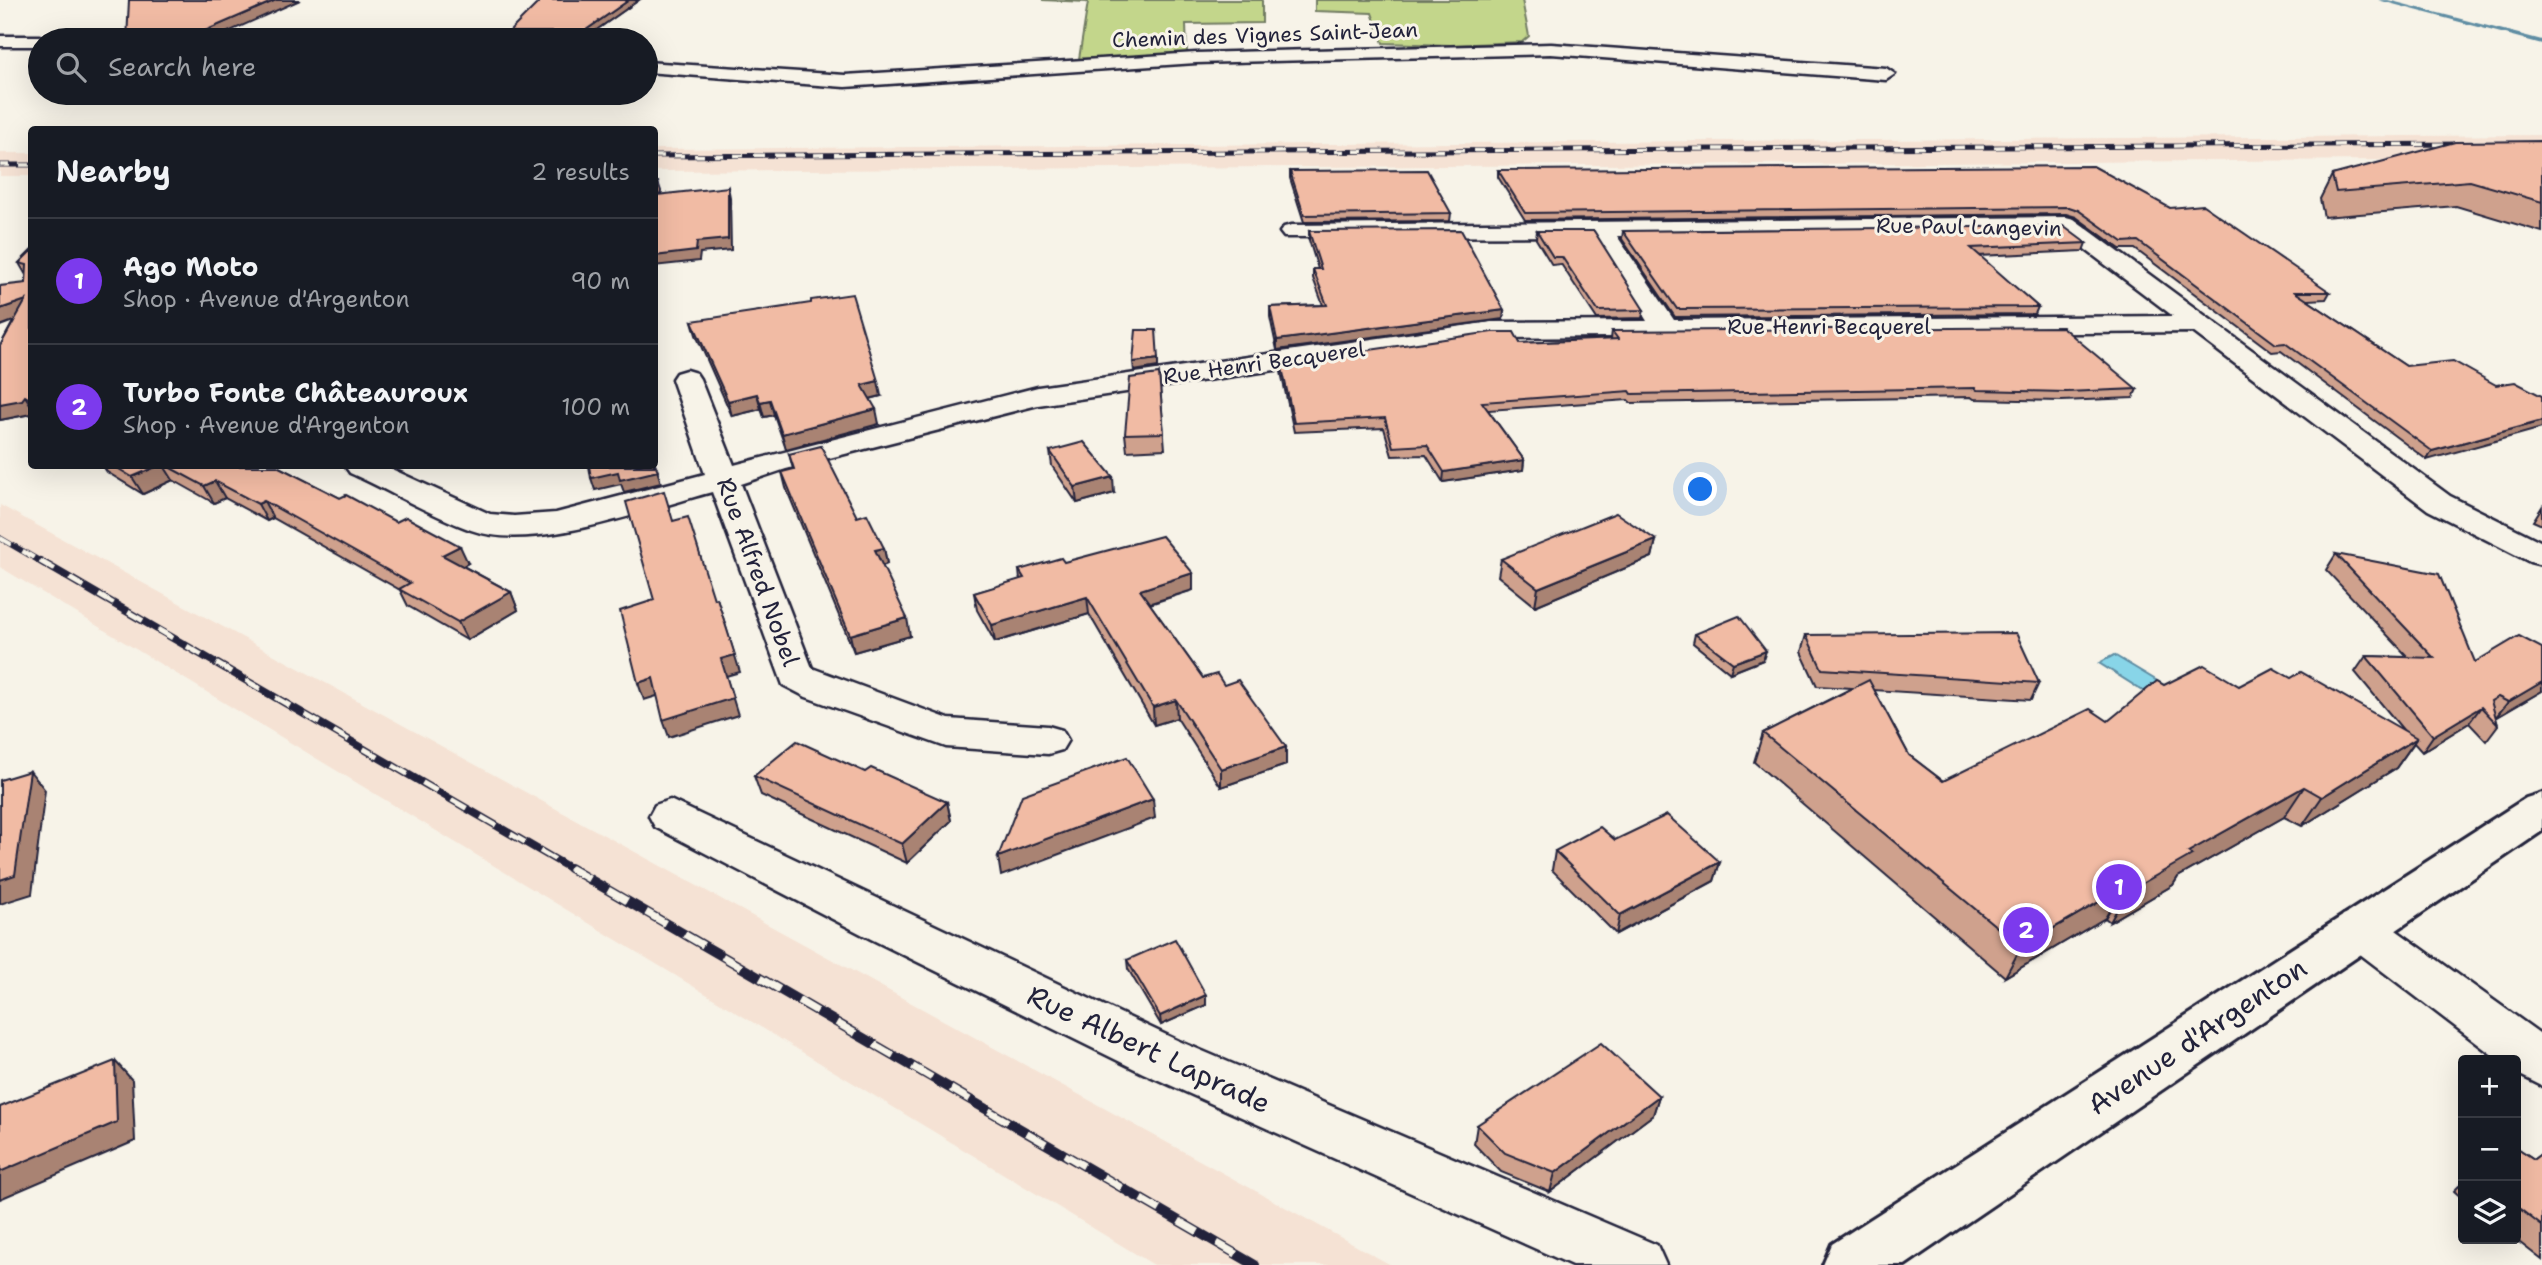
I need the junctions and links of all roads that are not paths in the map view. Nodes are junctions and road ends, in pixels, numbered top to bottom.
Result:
1 (0, 41) edge
2 (28, 41) edge
3 (658, 68) edge
4 (1886, 74) dead end
5 (1600, 227) junction
6 (1292, 232) dead end
7 (2196, 324) junction
8 (1666, 329) junction
9 (687, 379) dead end
10 (367, 469) edge
11 (723, 480) junction
12 (2542, 555) edge
13 (1048, 740) dead end
14 (2542, 809) edge
15 (670, 816) dead end
16 (2359, 928) junction
17 (2542, 1064) edge
18 (1637, 1265) edge
19 (1853, 1265) edge

1 - 2 street
3 - 4 street, Chemin des Vignes Saint-Jean
5 - 6 street, Rue Paul Langevin
5 - 7 street, Rue Paul Langevin
5 - 8 street
7 - 8 street, Rue Henri Becquerel
7 - 12 street, Rue Paul Langevin
8 - 11 street, Rue Henri Becquerel
9 - 11 street, Rue Alfred Nobel
10 - 11 street, Rue Henri Becquerel
11 - 13 street, Rue Alfred Nobel
14 - 16 main road, Avenue d'Argenton
15 - 18 street, Rue Albert Laprade
16 - 17 street
16 - 19 main road, Avenue d'Argenton

